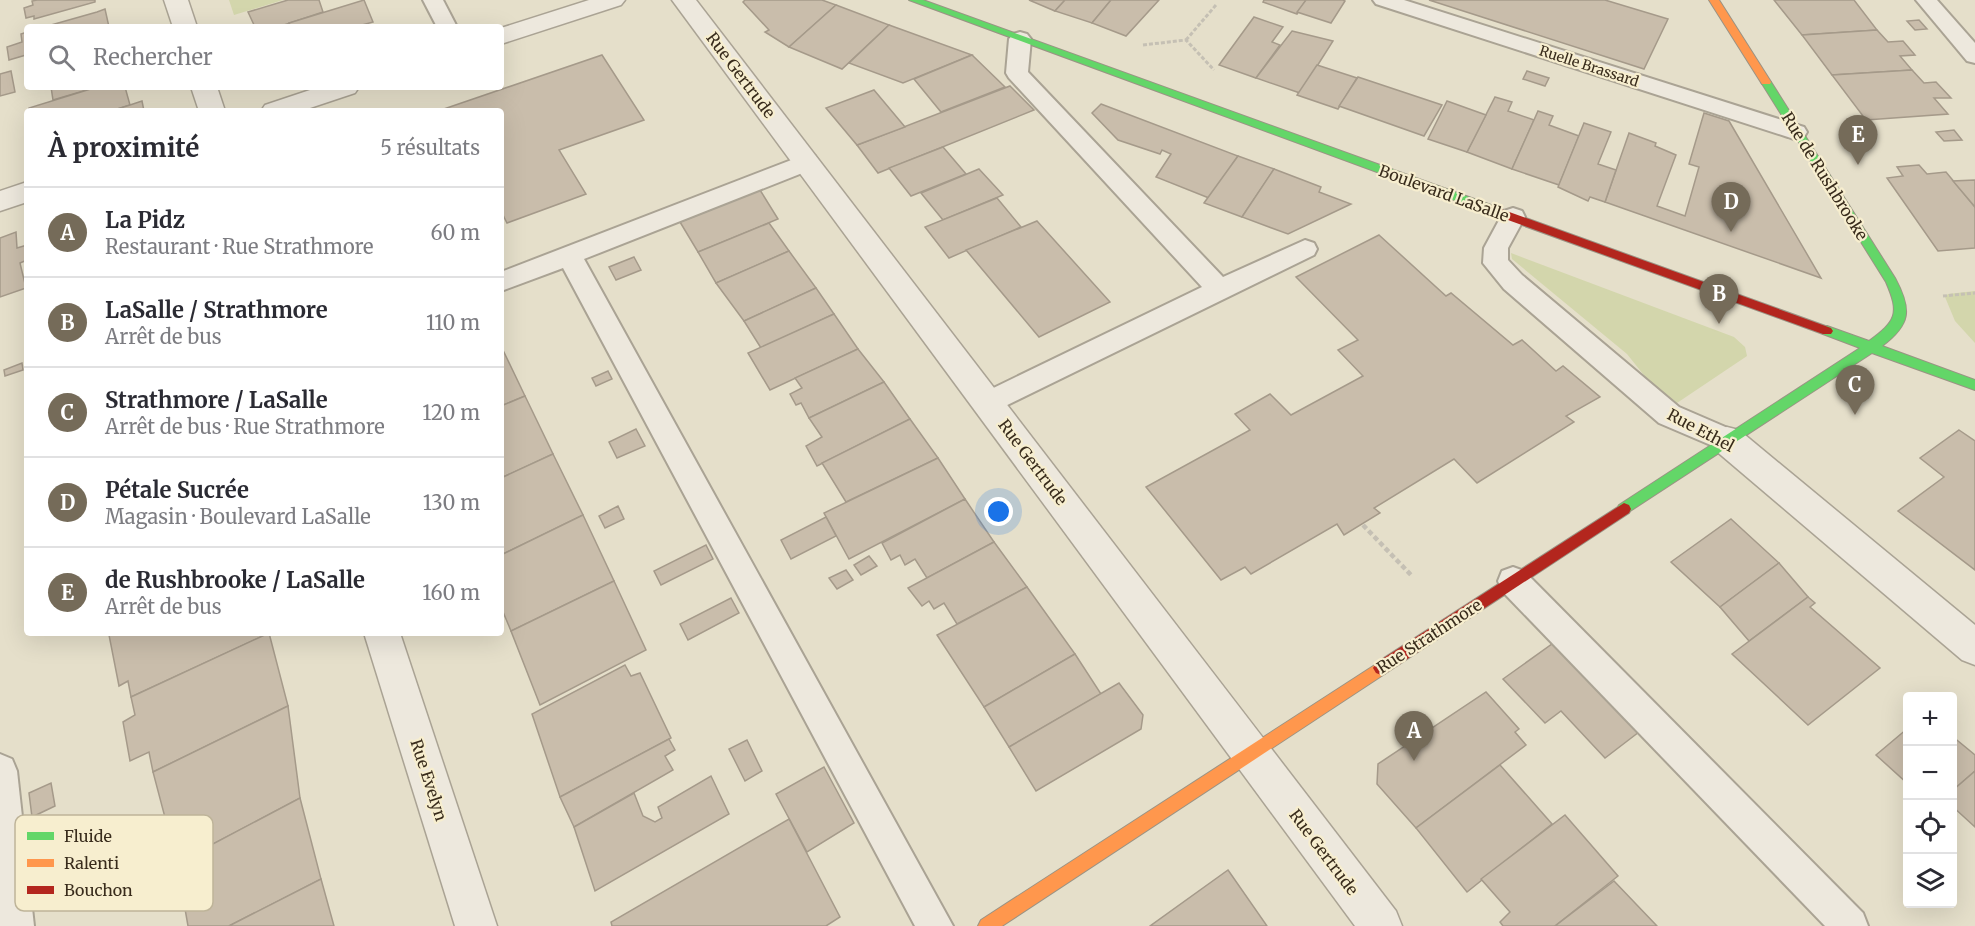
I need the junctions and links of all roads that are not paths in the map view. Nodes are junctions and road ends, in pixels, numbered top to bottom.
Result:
1 (176, 0) edge
2 (434, 0) edge
3 (613, 0) edge
4 (684, 0) edge
5 (914, 0) edge
6 (1383, 0) edge
7 (1714, 0) edge
8 (1926, 0) edge
9 (184, 24) edge
10 (446, 24) edge
11 (504, 35) edge
12 (1020, 39) junction
13 (1975, 56) edge
14 (205, 90) edge
15 (337, 90) edge
16 (211, 108) edge
17 (283, 108) edge
18 (1796, 132) junction
19 (807, 162) junction
20 (24, 193) edge
21 (0, 201) edge
22 (1513, 217) junction
23 (1305, 249) dead end
24 (569, 255) junction
25 (504, 281) edge
26 (1221, 290) junction
27 (1871, 347) junction
28 (1975, 385) edge
29 (989, 403) junction
30 (1727, 440) junction
31 (1513, 581) junction
32 (383, 636) edge
33 (1975, 648) edge
34 (1250, 753) junction
35 (0, 771) edge
36 (16, 926) edge
37 (476, 926) edge
38 (934, 926) edge
39 (987, 926) edge
40 (1381, 926) edge
41 (1850, 926) edge

1 - 9 street
2 - 10 lane
3 - 11 street
4 - 19 street, Rue Gertrude
5 - 12 street, Boulevard LaSalle
6 - 18 lane, Ruelle Brassard
7 - 18 street, Rue de Rushbrooke
8 - 13 lane
12 - 22 street, Boulevard LaSalle
12 - 26 lane
14 - 16 street
15 - 17 street
18 - 27 street, Rue de Rushbrooke
19 - 24 lane
19 - 29 street, Rue Gertrude
20 - 21 street
22 - 27 street, Boulevard LaSalle
22 - 30 lane, Rue Ethel
23 - 26 lane
24 - 25 lane
24 - 38 lane
26 - 29 lane
27 - 28 street, Boulevard LaSalle
27 - 30 street, Rue Strathmore
29 - 34 street, Rue Gertrude
30 - 31 street, Rue Strathmore
30 - 33 street, Rue Ethel
31 - 34 street, Rue Strathmore
31 - 41 lane
32 - 37 street, Rue Evelyn
34 - 39 street, Rue Strathmore
34 - 40 street, Rue Gertrude
35 - 36 lane

